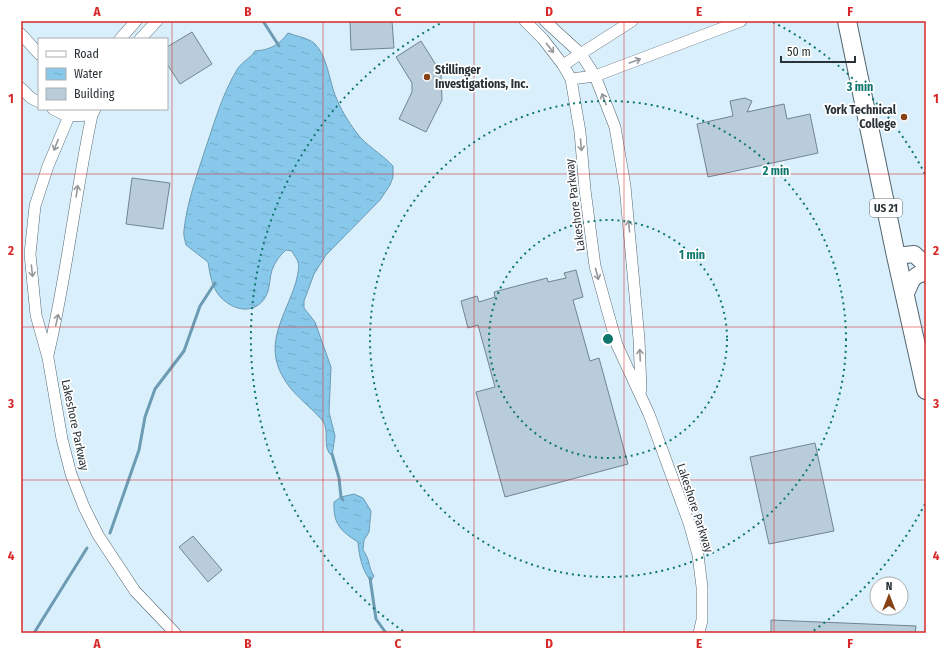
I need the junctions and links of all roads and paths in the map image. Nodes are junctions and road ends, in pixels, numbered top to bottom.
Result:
1 (136, 21) edge
2 (157, 21) edge
3 (525, 21) edge
4 (545, 21) edge
5 (632, 21) edge
6 (741, 21) edge
7 (847, 21) edge
8 (21, 34) edge
9 (121, 38) edge
10 (141, 38) edge
11 (38, 53) edge
12 (581, 54) junction
13 (563, 65) junction
14 (595, 76) junction
15 (571, 79) junction
16 (21, 88) edge
17 (38, 102) edge
18 (57, 110) edge
19 (92, 111) edge
20 (70, 113) edge
21 (896, 256) junction
22 (926, 265) edge
23 (926, 273) edge
24 (905, 295) junction
25 (48, 358) junction
26 (926, 390) edge
27 (641, 394) junction
28 (176, 633) edge
29 (700, 633) edge

1 - 9 street
2 - 10 street
3 -> 13 street, Lakeshore Parkway
4 - 12 street, Lakeshore Parkway
5 - 12 street
14 -> 6 street
7 - 21 main road, US 21
8 - 11 street
12 - 13 street
12 - 14 street, Lakeshore Parkway
13 - 15 street, Lakeshore Parkway
14 - 15 street
27 -> 14 street, Lakeshore Parkway
15 -> 27 street, Lakeshore Parkway
16 - 17 street
18 - 20 street
19 - 20 street
25 -> 19 street, Lakeshore Parkway
20 -> 25 street, Lakeshore Parkway
21 - 22 street
21 - 24 main road, US 21
23 - 24 street
24 - 26 main road, US 21
25 - 28 street, Lakeshore Parkway
27 - 29 street, Lakeshore Parkway

